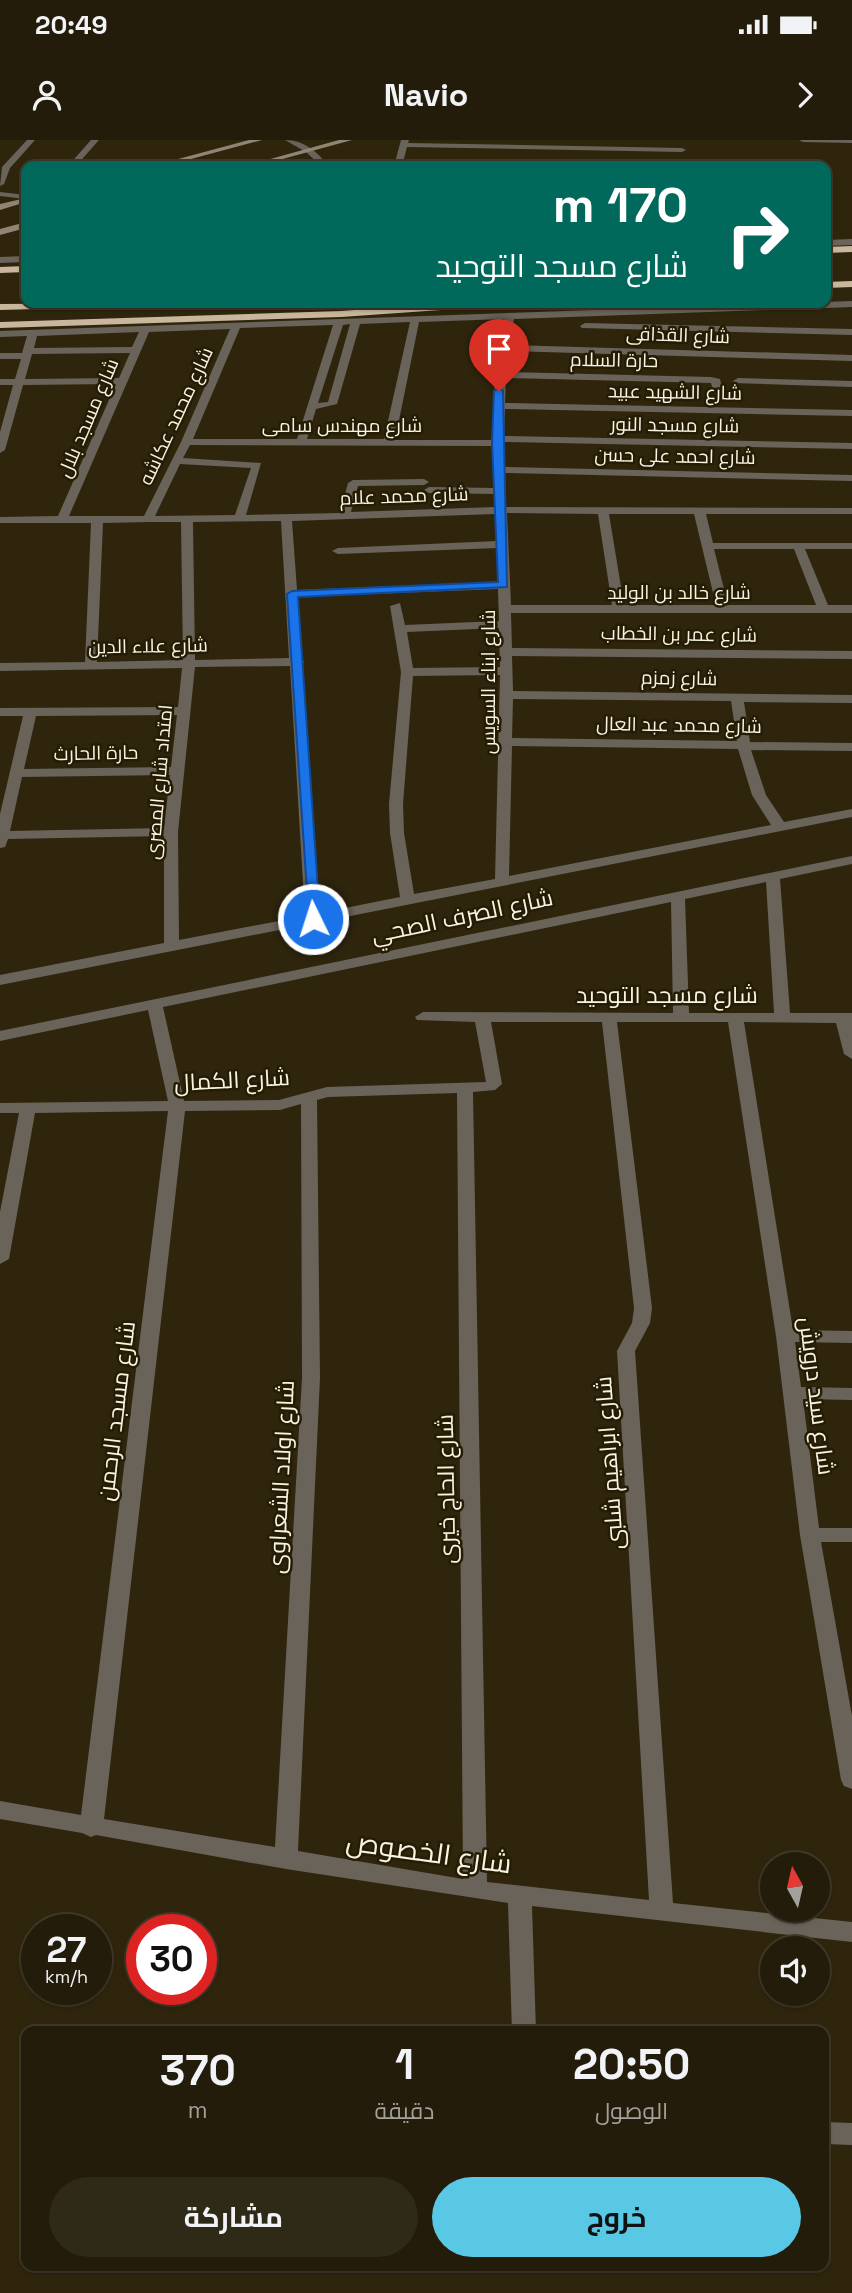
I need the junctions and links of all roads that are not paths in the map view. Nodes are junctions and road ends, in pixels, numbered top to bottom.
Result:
1 (31, 140) edge
2 (95, 140) edge
3 (258, 140) edge
4 (289, 140) edge
5 (348, 140) edge
6 (684, 140) edge
7 (803, 140) edge
8 (852, 141) edge
9 (405, 143) edge
10 (309, 150) junction
11 (76, 161) edge
12 (176, 161) edge
13 (268, 161) edge
14 (320, 161) edge
15 (400, 161) edge
16 (3, 167) edge
17 (16, 167) dead end
18 (0, 184) edge
19 (0, 194) edge
20 (21, 197) edge
21 (21, 200) edge
22 (0, 207) edge
23 (21, 226) edge
24 (0, 232) edge
25 (852, 242) edge
26 (831, 243) edge
27 (852, 249) edge
28 (831, 250) edge
29 (21, 259) edge
30 (0, 260) edge
31 (0, 270) edge
32 (21, 270) edge
33 (0, 282) edge
34 (21, 282) edge
35 (852, 284) edge
36 (831, 285) edge
37 (852, 303) edge
38 (831, 304) edge
39 (21, 306) edge
40 (0, 307) edge
41 (427, 308) edge
42 (720, 308) edge
43 (588, 313) junction
44 (510, 316) junction
45 (415, 319) junction
46 (356, 321) junction
47 (339, 322) junction
48 (0, 325) edge
49 (236, 326) junction
50 (585, 326) junction
51 (145, 329) junction
52 (852, 332) edge
53 (33, 333) junction
54 (0, 334) edge
55 (503, 348) junction
56 (136, 350) junction
57 (582, 350) junction
58 (29, 354) junction
59 (0, 356) edge
60 (852, 358) edge
61 (500, 375) junction
62 (124, 381) junction
63 (738, 381) dead end
64 (0, 382) edge
65 (20, 382) junction
66 (852, 384) edge
67 (718, 392) dead end
68 (498, 406) junction
69 (312, 407) junction
70 (852, 413) edge
71 (497, 441) junction
72 (186, 442) junction
73 (301, 442) junction
74 (389, 443) junction
75 (0, 446) edge
76 (852, 446) edge
77 (176, 461) junction
78 (498, 470) junction
79 (852, 478) edge
80 (500, 491) junction
81 (501, 510) junction
82 (603, 510) junction
83 (699, 510) junction
84 (852, 511) edge
85 (345, 516) junction
86 (286, 518) junction
87 (187, 519) junction
88 (239, 519) junction
89 (0, 520) edge
90 (62, 520) junction
91 (97, 520) junction
92 (147, 520) junction
93 (501, 544) junction
94 (708, 546) junction
95 (798, 546) junction
96 (852, 546) edge
97 (338, 551) dead end
98 (504, 585) junction
99 (292, 594) junction
100 (396, 606) dead end
101 (505, 609) junction
102 (823, 609) junction
103 (852, 609) edge
104 (619, 610) junction
105 (723, 610) junction
106 (505, 624) junction
107 (400, 629) junction
108 (506, 652) junction
109 (852, 655) edge
110 (298, 662) junction
111 (189, 664) junction
112 (91, 666) junction
113 (0, 667) edge
114 (506, 671) junction
115 (407, 672) junction
116 (506, 695) junction
117 (737, 698) junction
118 (852, 699) edge
119 (184, 710) junction
120 (0, 712) edge
121 (30, 712) junction
122 (506, 742) junction
123 (745, 746) junction
124 (852, 747) edge
125 (177, 771) junction
126 (16, 773) junction
127 (849, 817) edge
128 (780, 827) junction
129 (171, 832) junction
130 (1, 840) edge
131 (852, 860) edge
132 (773, 876) junction
133 (502, 881) junction
134 (678, 895) junction
135 (408, 900) junction
136 (313, 919) junction
137 (172, 946) junction
138 (0, 980) edge
139 (155, 1003) junction
140 (423, 1017) dead end
141 (482, 1017) junction
142 (609, 1017) junction
143 (681, 1018) junction
144 (735, 1018) junction
145 (782, 1018) junction
146 (848, 1018) edge
147 (0, 1036) edge
148 (852, 1054) edge
149 (465, 1088) junction
150 (309, 1096) junction
151 (177, 1106) junction
152 (0, 1108) edge
153 (28, 1108) junction
154 (0, 1259) edge
155 (785, 1336) junction
156 (852, 1337) edge
157 (791, 1393) junction
158 (852, 1394) edge
159 (810, 1535) junction
160 (852, 1535) edge
161 (845, 1692) edge
162 (852, 1780) edge
163 (0, 1810) edge
164 (91, 1828) junction
165 (286, 1860) junction
166 (475, 1890) junction
167 (520, 1895) junction
168 (662, 1911) junction
169 (852, 1932) edge
170 (524, 2026) edge
171 (829, 2133) edge
172 (852, 2134) edge

1 - 16 street
2 - 11 street
3 - 12 street
4 - 10 street
5 - 10 street
6 - 9 street
7 - 8 street
9 - 15 street
10 - 13 street
10 - 14 street
16 - 17 street
16 - 18 street
19 - 20 street
21 - 22 street
23 - 24 street
25 - 26 street
27 - 28 highway
29 - 30 street
31 - 32 highway
33 - 34 highway
35 - 36 highway
37 - 38 street
39 - 40 highway
41 - 48 highway
42 - 43 street
43 - 44 street
43 - 50 street
44 - 45 street
44 - 55 street, شارع ابناء السويس
45 - 46 street
45 - 74 street
46 - 47 street
46 - 69 street
47 - 49 street
47 - 69 street
49 - 51 street
49 - 72 street, شارع محمد عكاشه
50 - 52 street
50 - 57 street
51 - 53 street
51 - 56 street, شارع مسجد بلال
53 - 54 street
53 - 58 street
55 - 57 street, شارع القذافى
55 - 61 street, شارع ابناء السويس
56 - 58 street
56 - 62 street, شارع مسجد بلال
57 - 60 street, شارع القذافى
58 - 59 street
58 - 65 street
61 - 67 street, حارة السلام
61 - 68 street, شارع ابناء السويس
62 - 65 street
62 - 90 street, شارع مسجد بلال
63 - 66 street
64 - 65 street
65 - 75 street
68 - 70 street, شارع الشهيد عبيد
68 - 71 street, شارع ابناء السويس
69 - 73 street
71 - 74 street, شارع مهندس سامى
71 - 76 street, شارع مسجد النور
71 - 78 street, شارع ابناء السويس
72 - 73 street, شارع مهندس سامى
72 - 77 street, شارع محمد عكاشه
73 - 74 street, شارع مهندس سامى
77 - 88 street
77 - 92 street, شارع محمد عكاشه
78 - 79 street, شارع احمد على حسن
78 - 80 street, شارع ابناء السويس
80 - 81 street, شارع ابناء السويس
80 - 85 street
81 - 82 street, شارع محمد علام
81 - 85 street, شارع محمد علام
81 - 93 street, شارع ابناء السويس
82 - 83 street, شارع محمد علام
82 - 104 street
83 - 84 street, شارع محمد علام
83 - 94 street
85 - 86 street, شارع محمد علام
86 - 88 street, شارع محمد علام
86 - 99 street
87 - 88 street, شارع محمد علام
87 - 92 street, شارع محمد علام
87 - 111 street, امتداد شارع المصرى
89 - 90 street, شارع محمد علام
90 - 91 street, شارع محمد علام
91 - 92 street, شارع محمد علام
91 - 112 street
93 - 97 street
93 - 98 street, شارع ابناء السويس
94 - 95 street
94 - 105 street
95 - 96 street
95 - 102 street
98 - 99 street
98 - 101 street, شارع ابناء السويس
99 - 110 street
100 - 107 street
101 - 104 street, شارع خالد بن الوليد
101 - 106 street, شارع ابناء السويس
102 - 103 street, شارع خالد بن الوليد
102 - 105 street, شارع خالد بن الوليد
104 - 105 street, شارع خالد بن الوليد
106 - 107 street
106 - 108 street, شارع ابناء السويس
107 - 115 street
108 - 109 street, شارع عمر بن الخطاب
108 - 114 street, شارع ابناء السويس
110 - 111 street, شارع علاء الدين
110 - 136 street
111 - 112 street, شارع علاء الدين
111 - 119 street, امتداد شارع المصرى
112 - 113 street, شارع علاء الدين
114 - 115 street
114 - 116 street, شارع ابناء السويس
115 - 135 street
116 - 117 street, شارع زمزم
116 - 122 street, شارع ابناء السويس
117 - 118 street, شارع زمزم
117 - 123 street
119 - 121 street
119 - 125 street, امتداد شارع المصرى
120 - 121 street
121 - 126 street
122 - 123 street, شارع محمد عبد العال
122 - 133 street, شارع ابناء السويس
123 - 124 street, شارع محمد عبد العال
123 - 128 street
125 - 126 street, حارة الحارث
125 - 129 street, امتداد شارع المصرى
126 - 130 street
127 - 128 street, شارع الصرف الصحي
128 - 133 street, شارع الصرف الصحي
129 - 130 street
129 - 137 street, امتداد شارع المصرى
131 - 132 street, شارع الصرف الصحي
132 - 134 street, شارع الصرف الصحي
132 - 145 street
133 - 135 street, شارع الصرف الصحي
134 - 139 street, شارع الصرف الصحي
134 - 143 street
135 - 136 street, شارع الصرف الصحي
136 - 137 street, شارع الصرف الصحي
137 - 138 street, شارع الصرف الصحي
139 - 147 street, شارع الصرف الصحي
139 - 151 street, شارع مسجد الرحمن
140 - 141 street, شارع مسجد التوحيد
141 - 142 street, شارع مسجد التوحيد
141 - 149 street
142 - 143 street, شارع مسجد التوحيد
142 - 168 street, شارع ابراهيم شلبى
143 - 144 street, شارع مسجد التوحيد
144 - 145 street, شارع مسجد التوحيد
144 - 155 street, شارع سيد درويش
145 - 146 street, شارع مسجد التوحيد
146 - 148 street
149 - 150 street, شارع الكمال
149 - 166 street, شارع الحاج خيرى
150 - 151 street, شارع الكمال
150 - 165 street, شارع اولاد الشعراوى
151 - 153 street, شارع الكمال
151 - 164 street, شارع مسجد الرحمن
152 - 153 street, شارع الكمال
153 - 154 street
155 - 156 street
155 - 157 street, شارع سيد درويش
157 - 158 street
157 - 159 street, شارع سيد درويش
159 - 160 street
159 - 161 street, شارع سيد درويش
161 - 162 street, شارع سيد درويش
163 - 164 street, شارع الخصوص
164 - 165 street, شارع الخصوص
165 - 166 street, شارع الخصوص
166 - 167 street, شارع الخصوص
167 - 168 street, شارع الخصوص
167 - 170 street
168 - 169 street, شارع الخصوص
171 - 172 street

